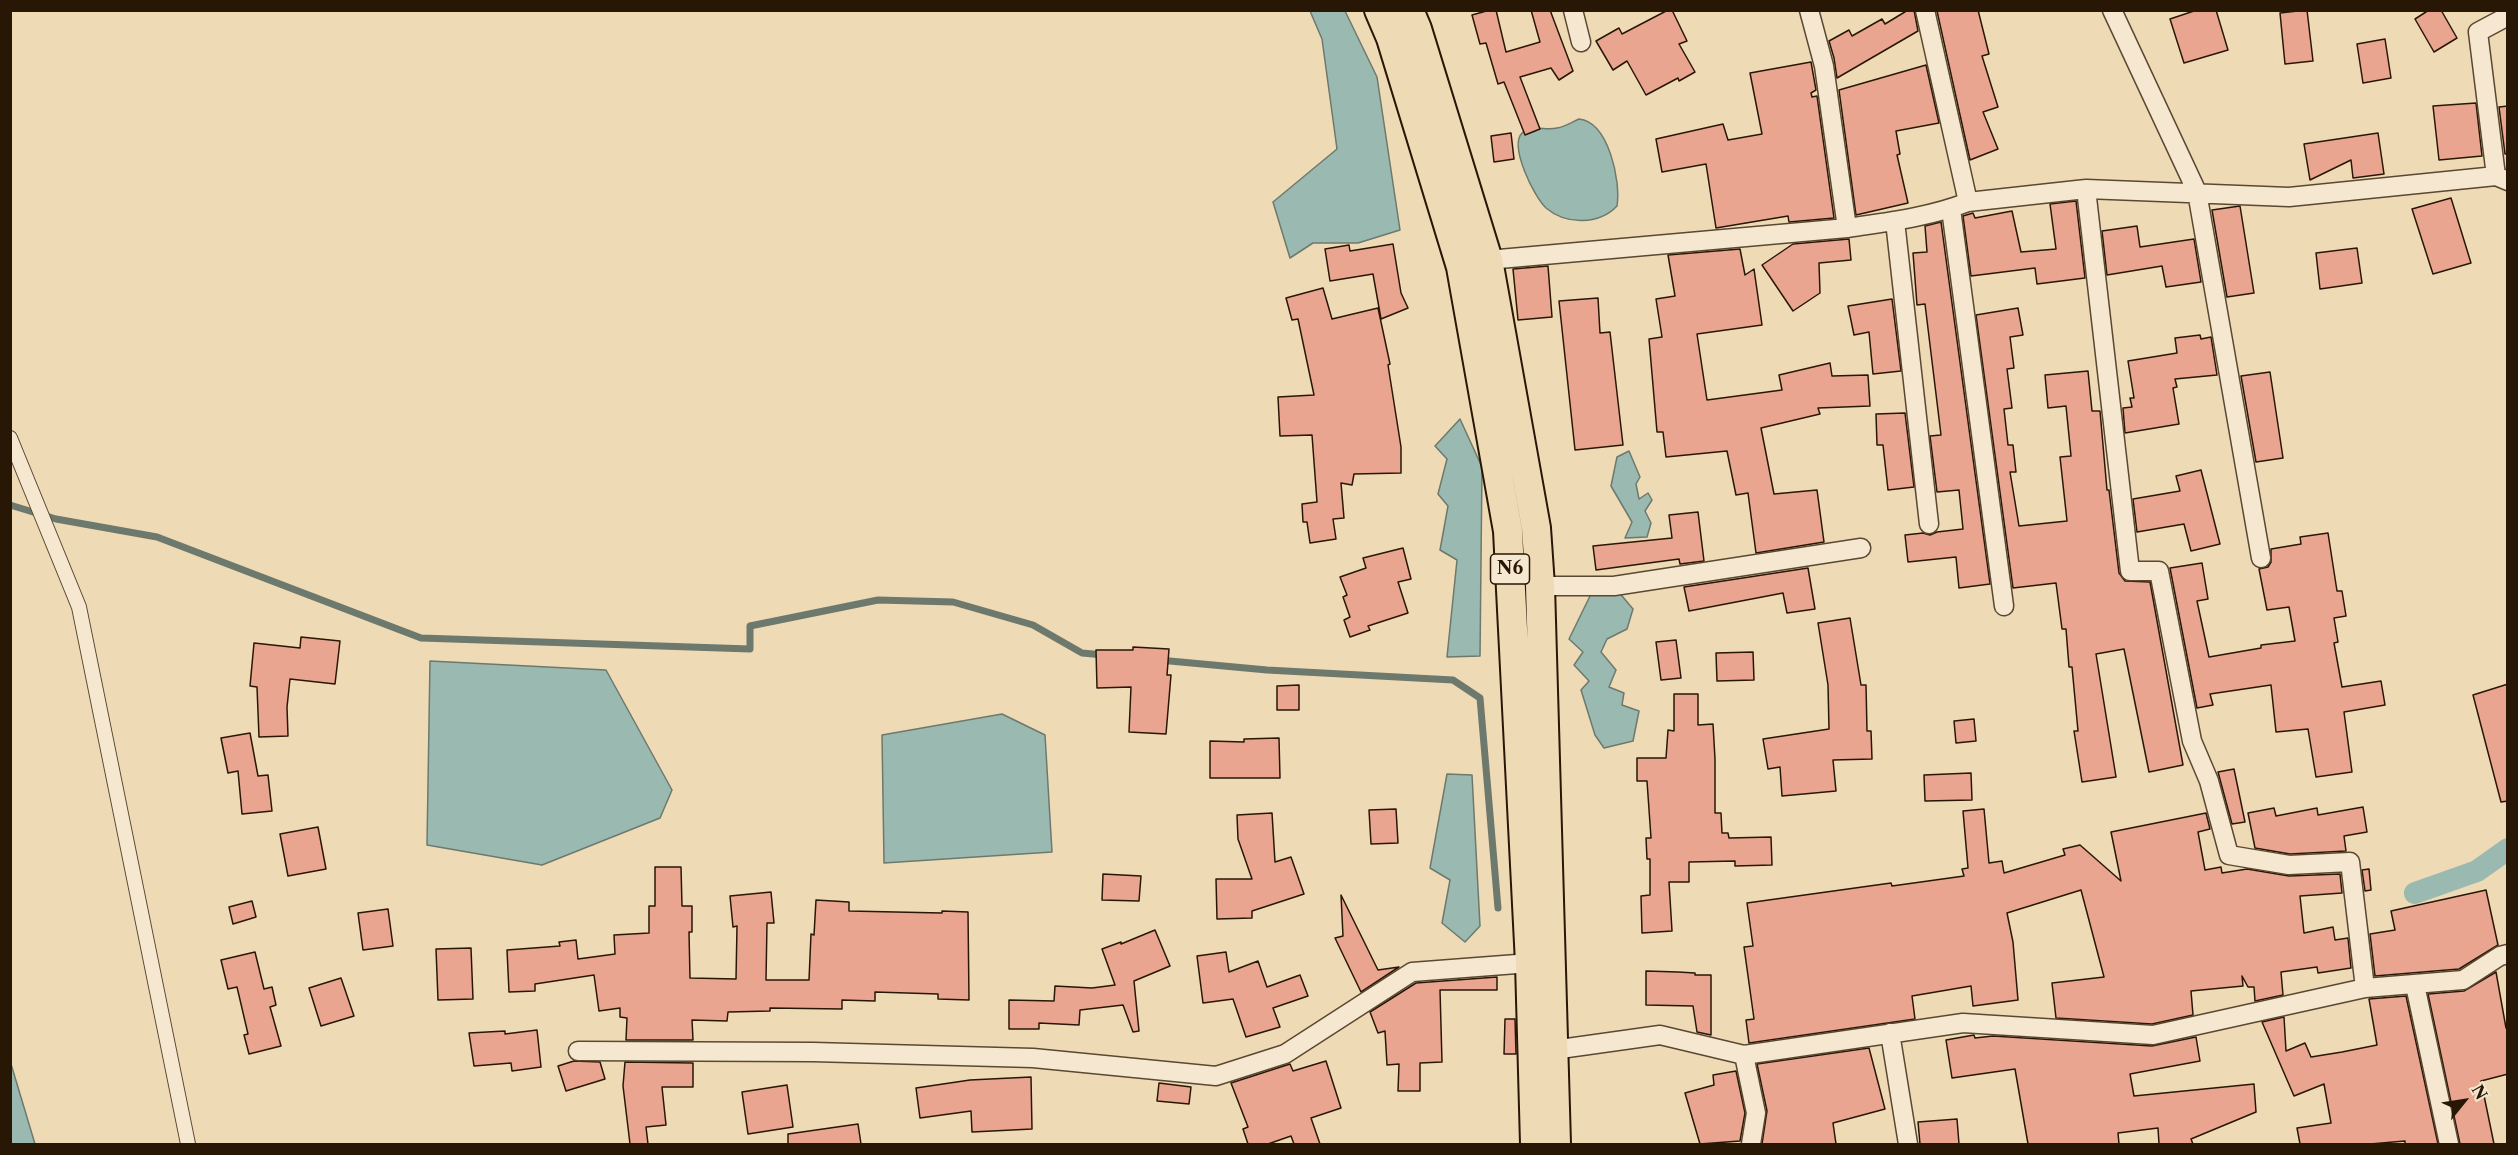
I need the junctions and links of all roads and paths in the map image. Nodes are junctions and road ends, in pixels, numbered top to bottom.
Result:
1 (1379, 10) edge
2 (1409, 10) edge
3 (1573, 10) edge
4 (1809, 10) edge
5 (1925, 10) edge
6 (2112, 10) edge
7 (2508, 16) edge
8 (1581, 42) dead end
9 (2502, 178) edge
10 (2086, 189) junction
11 (2197, 192) junction
12 (1968, 202) junction
13 (1951, 208) junction
14 (1895, 221) junction
15 (1846, 228) junction
16 (1488, 260) junction
17 (10, 438) edge
18 (1929, 524) dead end
19 (1861, 548) dead end
20 (2261, 558) dead end
21 (1540, 586) junction
22 (2004, 606) dead end
23 (2508, 954) edge
24 (1530, 963) junction
25 (2415, 985) junction
26 (2365, 988) junction
27 (1890, 1033) junction
28 (1553, 1050) junction
29 (578, 1051) dead end
30 (1744, 1055) junction
31 (188, 1144) edge
32 (1535, 1144) edge
33 (1556, 1144) edge
34 (1751, 1144) edge
35 (1908, 1144) edge
36 (2449, 1144) edge

1 - 24 highway, N6
2 - 16 highway, N6
3 - 8 street
4 - 15 street
5 - 12 street
6 - 11 street
7 - 9 street
9 - 11 street
10 - 11 street
10 - 12 street
10 - 26 street
11 - 20 street
12 - 13 street
13 - 14 street
13 - 22 street
14 - 15 street
14 - 18 street
15 - 16 street
16 - 21 highway, N6
17 - 31 street
19 - 21 street
21 - 28 highway, N6
23 - 25 street
24 - 29 street
24 - 32 highway, N6
25 - 26 street
25 - 36 street
26 - 27 street
27 - 30 street
27 - 35 street
28 - 30 street
28 - 33 highway, N6
30 - 34 street

